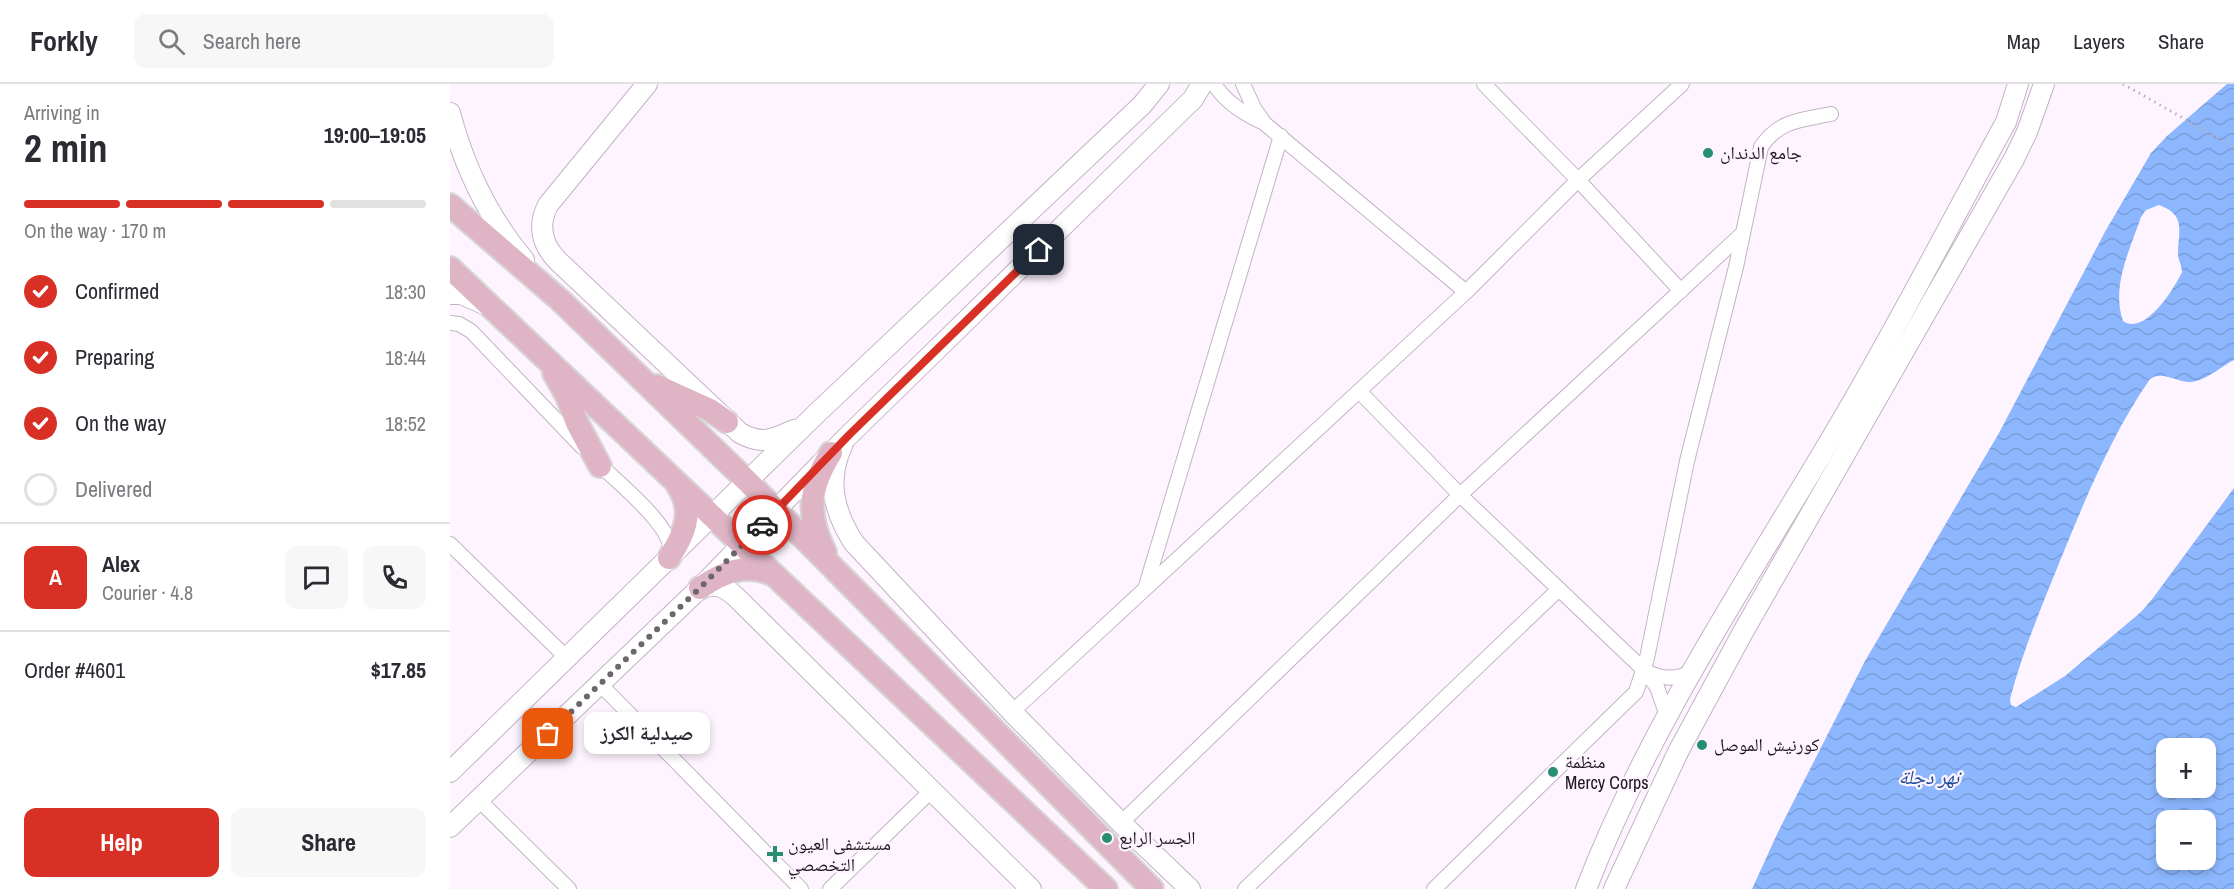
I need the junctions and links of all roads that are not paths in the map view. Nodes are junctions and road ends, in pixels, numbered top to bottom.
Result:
1 (647, 84) edge
2 (1160, 84) edge
3 (1202, 84) edge
4 (1214, 84) edge
5 (1243, 84) edge
6 (1484, 84) edge
7 (1682, 84) edge
8 (2018, 84) edge
9 (2044, 84) edge
10 (450, 113) edge
11 (1831, 114) dead end
12 (1264, 123) junction
13 (1281, 136) junction
14 (1578, 180) junction
15 (450, 205) edge
16 (1743, 233) junction
17 (450, 268) edge
18 (546, 288) junction
19 (1681, 291) junction
20 (1466, 292) junction
21 (450, 294) edge
22 (496, 311) junction
23 (450, 323) edge
24 (529, 341) junction
25 (632, 371) junction
26 (1359, 391) junction
27 (809, 421) junction
28 (727, 422) junction
29 (850, 434) junction
30 (831, 453) junction
31 (600, 466) junction
32 (662, 467) junction
33 (747, 481) junction
34 (1460, 495) junction
35 (777, 510) junction
36 (712, 516) junction
37 (450, 544) edge
38 (743, 544) junction
39 (669, 558) junction
40 (842, 575) junction
41 (784, 582) junction
42 (700, 588) junction
43 (1146, 588) junction
44 (1559, 589) junction
45 (567, 658) junction
46 (1644, 670) junction
47 (1693, 671) junction
48 (600, 684) junction
49 (1012, 712) junction
50 (1667, 716) junction
51 (450, 771) edge
52 (931, 791) junction
53 (478, 800) junction
54 (1121, 823) junction
55 (450, 827) edge
56 (569, 889) edge
57 (801, 889) edge
58 (830, 889) edge
59 (1031, 889) edge
60 (1106, 889) edge
61 (1152, 889) edge
62 (1190, 889) edge
63 (1245, 889) edge
64 (1434, 889) edge
65 (1586, 889) edge
66 (1614, 889) edge

1 - 28 street
2 - 27 street
3 - 29 street
4 - 12 street
5 - 12 street
6 - 14 street
7 - 14 street
8 - 47 street
9 - 66 street
10 - 18 street
11 - 16 street
12 - 13 street
13 - 20 street
13 - 43 street
14 - 19 street
14 - 20 street
15 - 18 main road
16 - 19 street
16 - 46 street
17 - 22 main road
18 - 25 main road
19 - 34 street
20 - 26 street
21 - 22 street
22 - 24 main road
23 - 31 street
24 - 31 main road
24 - 32 main road
25 - 28 main road
25 - 33 main road
26 - 34 street
26 - 43 street
27 - 28 street
27 - 33 street
29 - 30 street
29 - 49 street
30 - 35 street
30 - 40 main road
31 - 39 street
32 - 36 main road
32 - 39 main road
33 - 35 main road
33 - 36 street
34 - 44 street
34 - 54 street
35 - 38 street
35 - 40 main road
36 - 38 main road
36 - 39 street
37 - 45 street
38 - 41 main road
38 - 42 street
39 - 45 street
40 - 61 main road
41 - 42 main road
41 - 60 main road
42 - 48 street
42 - 52 street
43 - 49 street
44 - 46 street
44 - 63 street
45 - 51 street
46 - 47 street
46 - 50 street
46 - 64 street
47 - 50 street
48 - 53 street
48 - 57 street
49 - 54 street
50 - 65 street
52 - 58 street
52 - 59 street
53 - 55 street
53 - 56 street
54 - 62 street

